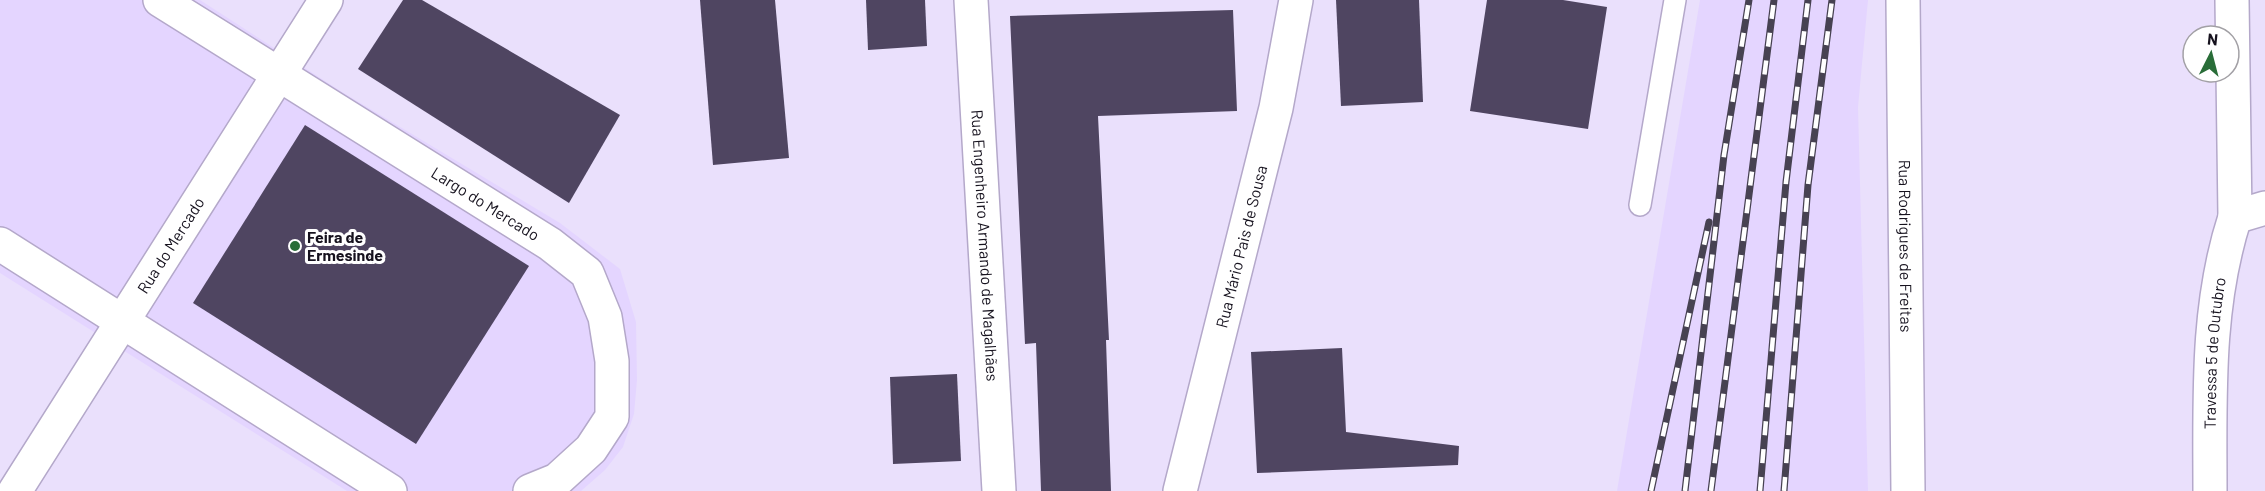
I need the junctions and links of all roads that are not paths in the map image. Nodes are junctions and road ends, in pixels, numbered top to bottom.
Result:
1 (160, 0) edge
2 (326, 0) edge
3 (971, 0) edge
4 (1296, 0) edge
5 (1675, 0) edge
6 (1903, 0) edge
7 (2232, 0) edge
8 (277, 75) junction
9 (1640, 205) dead end
10 (2250, 213) edge
11 (0, 244) edge
12 (121, 322) junction
13 (15, 491) edge
14 (390, 491) edge
15 (530, 491) edge
16 (999, 491) edge
17 (1180, 491) edge
18 (1908, 491) edge
19 (2210, 491) edge

1 - 8 street, Largo do Mercado
2 - 8 street, Rua do Mercado
3 - 16 street, Rua Engenheiro Armando de Magalhães
4 - 17 street, Rua Mário Pais de Sousa
5 - 9 lane
6 - 18 street, Rua Rodrigues de Freitas
7 - 10 street, Travessa 5 de Outubro
8 - 12 street, Rua do Mercado
8 - 15 street, Largo do Mercado
10 - 19 street, Travessa 5 de Outubro
11 - 12 street
12 - 13 street, Rua do Mercado
12 - 14 street

